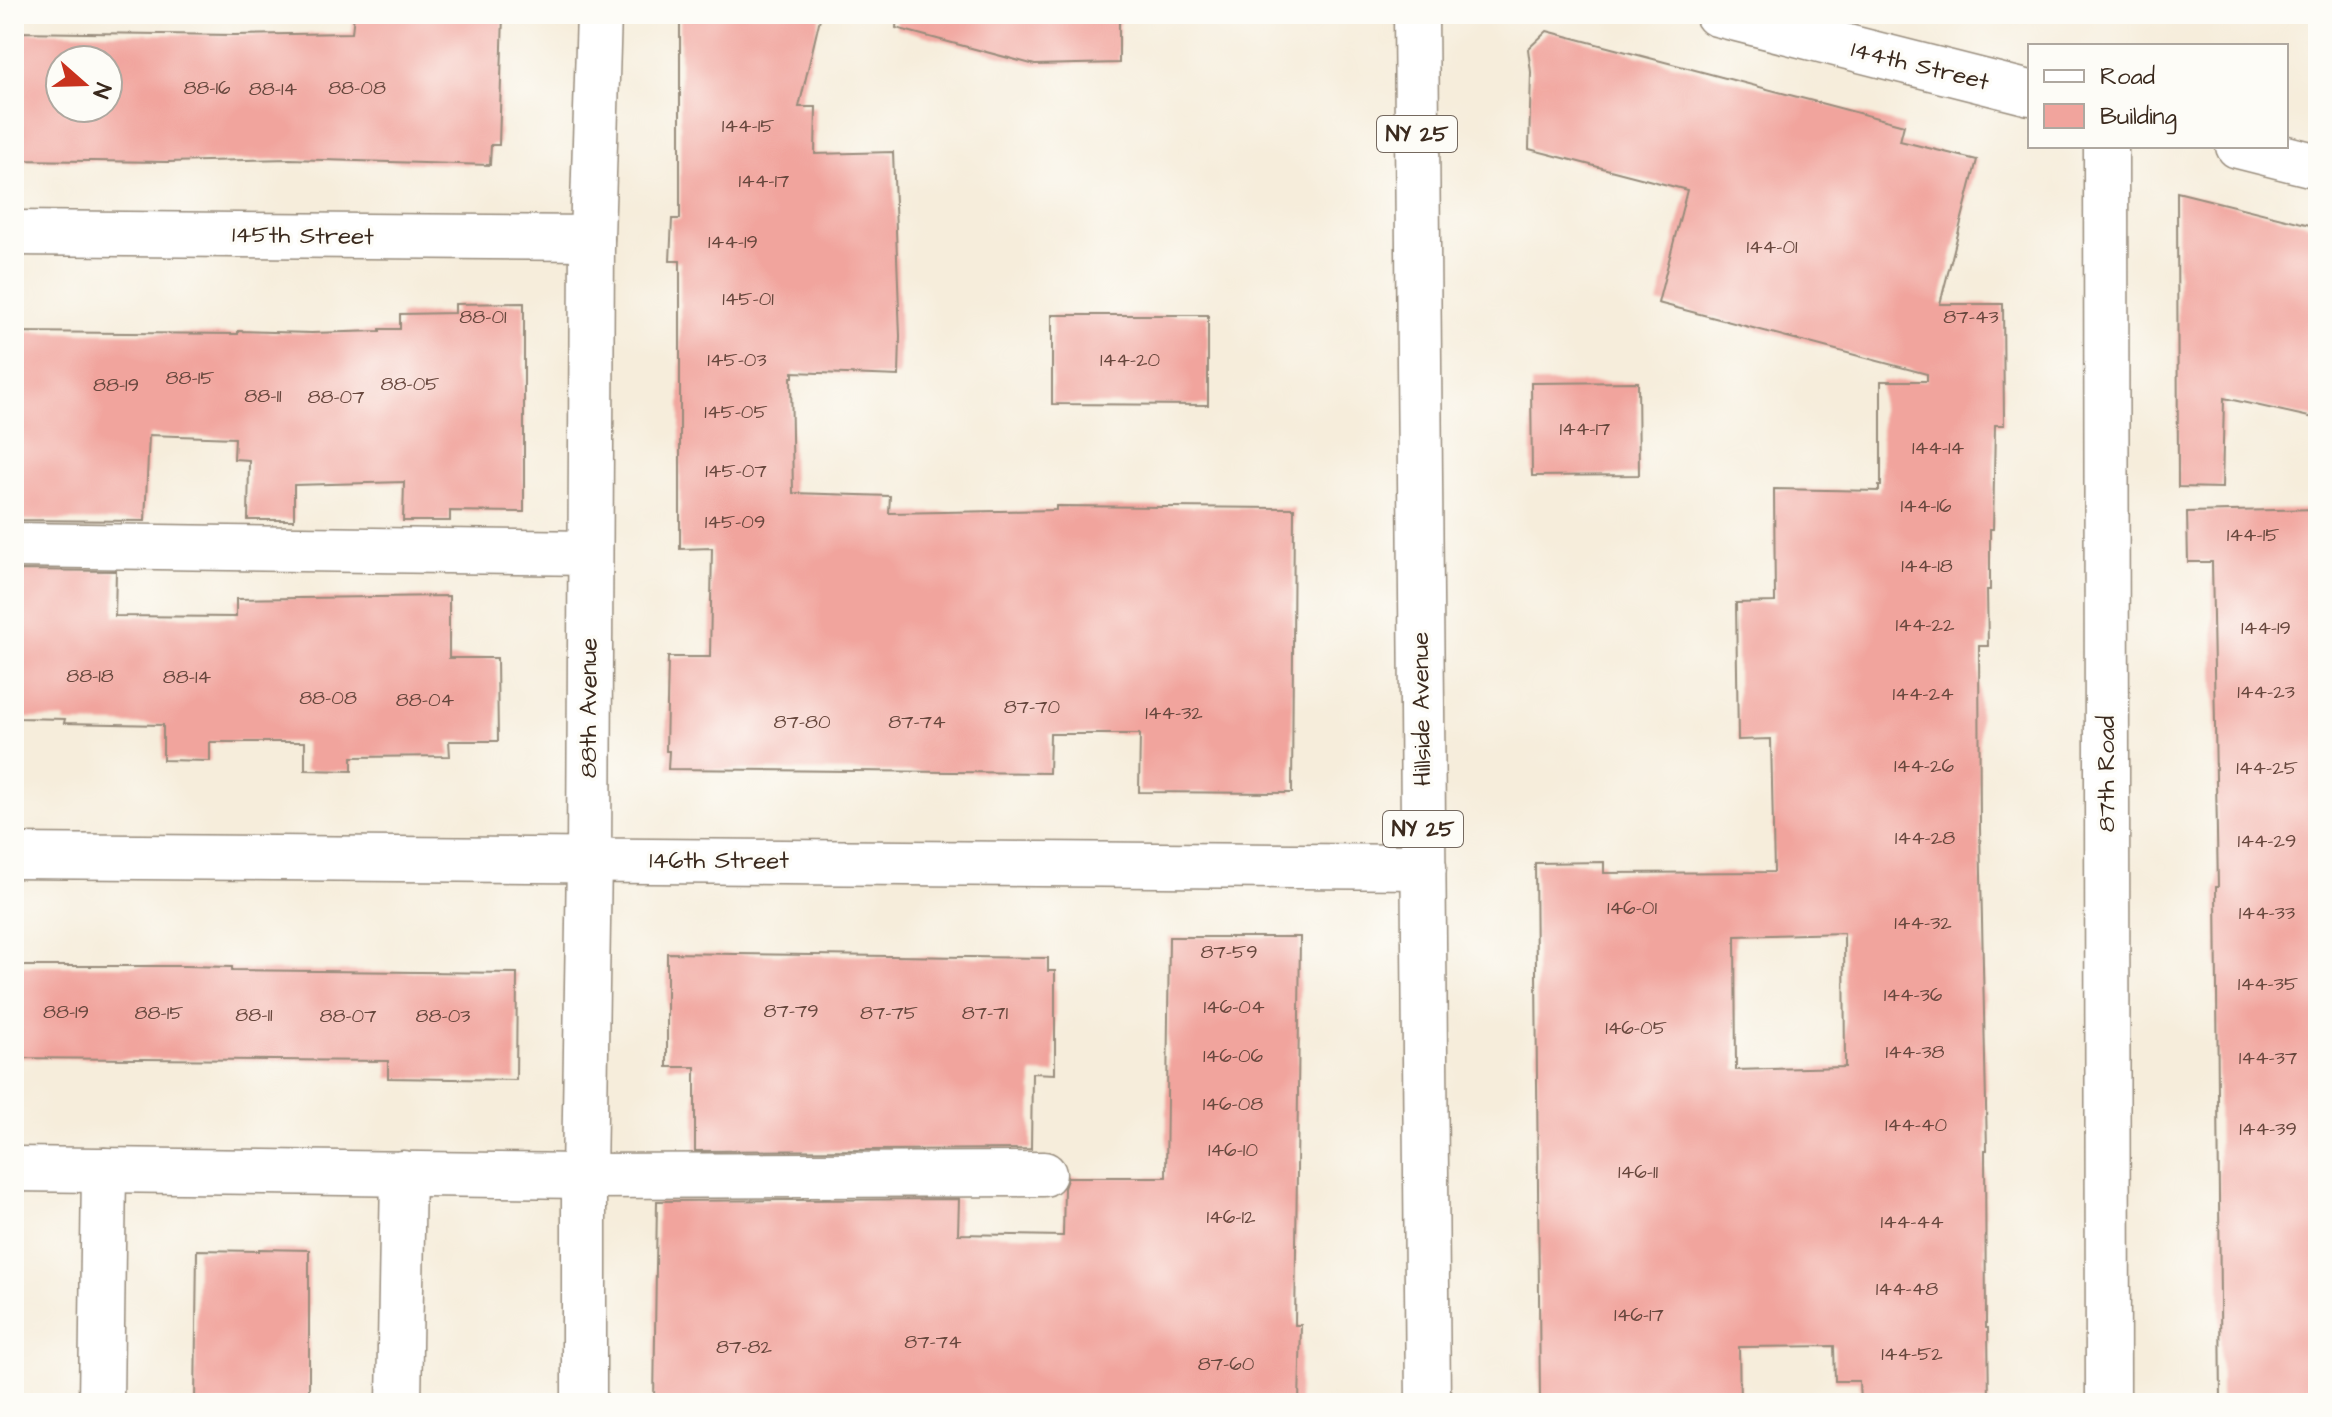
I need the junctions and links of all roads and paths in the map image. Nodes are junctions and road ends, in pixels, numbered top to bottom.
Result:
1 (599, 14) edge
2 (1416, 14) edge
3 (1717, 14) edge
4 (2028, 92) edge
5 (2106, 148) edge
6 (2246, 148) edge
7 (2318, 166) edge
8 (14, 233) edge
9 (592, 238) junction
10 (14, 545) edge
11 (590, 553) junction
12 (14, 856) edge
13 (589, 860) junction
14 (1424, 867) junction
15 (14, 1169) edge
16 (104, 1170) junction
17 (403, 1173) junction
18 (1044, 1174) dead end
19 (584, 1176) junction
20 (101, 1403) edge
21 (399, 1403) edge
22 (584, 1403) edge
23 (1428, 1403) edge
24 (2108, 1403) edge

1 - 9 street, 88th Avenue
2 - 14 street, Hillside Avenue / NY 25
3 - 4 street, 144th Street
5 - 24 street, 87th Road
6 - 7 street
8 - 9 street, 145th Street
9 - 11 street, 88th Avenue
10 - 11 street
11 - 13 street, 88th Avenue
12 - 13 street, 146th Street
13 - 14 street, 146th Street
13 - 19 street, 88th Avenue
14 - 23 street, Hillside Avenue / NY 25
15 - 16 street
16 - 17 street
16 - 20 street
17 - 19 street
17 - 21 street
18 - 19 street
19 - 22 street, 88th Avenue

